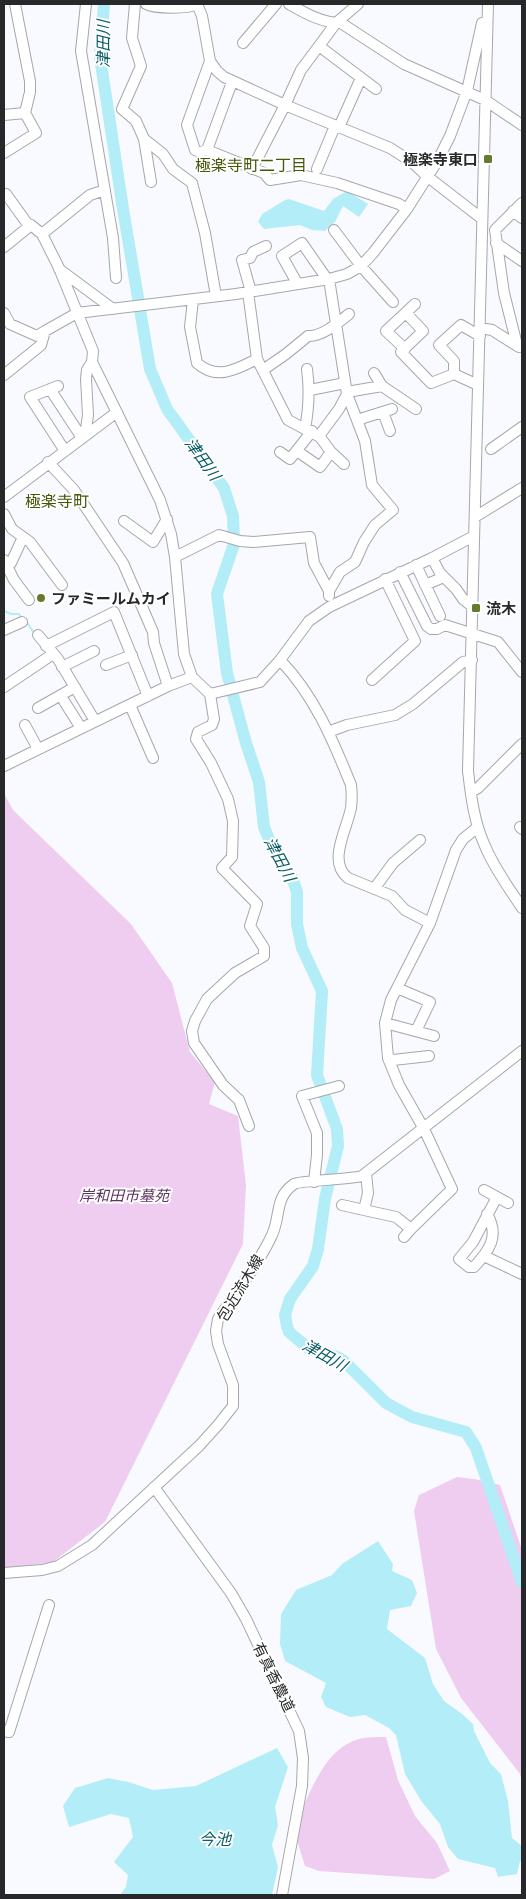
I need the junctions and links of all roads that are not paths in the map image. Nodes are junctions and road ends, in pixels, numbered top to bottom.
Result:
1 (86, 4) edge
2 (135, 4) edge
3 (146, 4) edge
4 (197, 4) edge
5 (276, 4) edge
6 (289, 4) edge
7 (358, 4) edge
8 (488, 4) edge
9 (15, 6) edge
10 (4, 12) edge
11 (487, 17) junction
12 (336, 23) junction
13 (243, 43) dead end
14 (319, 46) junction
15 (210, 61) junction
16 (361, 78) junction
17 (232, 82) junction
18 (376, 90) dead end
19 (467, 91) junction
20 (485, 100) junction
21 (285, 105) junction
22 (25, 113) junction
23 (4, 115) edge
24 (522, 125) edge
25 (337, 126) junction
26 (144, 139) junction
27 (207, 150) junction
28 (4, 153) edge
29 (317, 168) dead end
30 (252, 169) junction
31 (428, 177) junction
32 (151, 182) dead end
33 (105, 190) junction
34 (6, 194) dead end
35 (522, 203) edge
36 (407, 209) junction
37 (518, 215) edge
38 (481, 218) junction
39 (29, 226) junction
40 (334, 230) dead end
41 (42, 234) junction
42 (496, 243) junction
43 (266, 246) dead end
44 (4, 247) edge
45 (522, 261) edge
46 (361, 266) junction
47 (58, 268) junction
48 (116, 278) dead end
49 (328, 279) junction
50 (298, 283) junction
51 (250, 292) junction
52 (216, 296) junction
53 (194, 300) junction
54 (393, 302) dead end
55 (415, 304) dead end
56 (113, 309) junction
57 (77, 313) junction
58 (406, 313) junction
59 (4, 314) edge
60 (349, 314) dead end
61 (336, 324) junction
62 (45, 331) junction
63 (480, 332) junction
64 (519, 347) edge
65 (405, 349) junction
66 (257, 359) junction
67 (92, 362) junction
68 (307, 369) dead end
69 (263, 370) junction
70 (374, 373) dead end
71 (454, 374) junction
72 (4, 375) edge
73 (478, 385) junction
74 (382, 386) junction
75 (346, 389) junction
76 (310, 390) junction
77 (416, 409) dead end
78 (117, 412) junction
79 (357, 420) junction
80 (390, 431) dead end
81 (312, 432) junction
82 (521, 432) edge
83 (83, 437) junction
84 (491, 449) dead end
85 (65, 451) junction
86 (297, 451) junction
87 (280, 452) dead end
88 (331, 452) junction
89 (48, 462) junction
90 (344, 464) dead end
91 (522, 488) edge
92 (4, 497) edge
93 (4, 514) edge
94 (475, 517) junction
95 (167, 519) junction
96 (124, 521) dead end
97 (474, 536) junction
98 (23, 537) junction
99 (175, 557) junction
100 (432, 558) junction
101 (8, 561) edge
102 (416, 565) junction
103 (400, 572) junction
104 (444, 576) junction
105 (385, 579) junction
106 (62, 585) dead end
107 (425, 585) junction
108 (328, 592) junction
109 (29, 600) dead end
110 (416, 604) junction
111 (329, 607) junction
112 (473, 607) junction
113 (401, 612) junction
114 (440, 616) dead end
115 (22, 622) dead end
116 (7, 627) edge
117 (472, 634) junction
118 (38, 635) dead end
119 (49, 650) junction
120 (94, 651) dead end
121 (132, 655) junction
122 (280, 660) junction
123 (472, 660) junction
124 (106, 665) dead end
125 (62, 667) junction
126 (522, 672) edge
127 (192, 677) junction
128 (372, 680) dead end
129 (168, 686) junction
130 (4, 687) edge
131 (75, 687) junction
132 (210, 694) junction
133 (148, 696) junction
134 (64, 700) dead end
135 (130, 705) junction
136 (38, 708) dead end
137 (95, 721) junction
138 (25, 725) dead end
139 (81, 728) junction
140 (328, 732) junction
141 (522, 744) edge
142 (38, 749) junction
143 (154, 758) dead end
144 (4, 766) edge
145 (471, 792) junction
146 (478, 827) junction
147 (420, 840) dead end
148 (374, 889) junction
149 (522, 908) edge
150 (430, 923) junction
151 (397, 988) junction
152 (385, 1023) junction
153 (416, 1031) junction
154 (434, 1036) dead end
155 (522, 1051) edge
156 (429, 1056) dead end
157 (388, 1058) junction
158 (339, 1086) dead end
159 (249, 1126) dead end
160 (424, 1129) junction
161 (366, 1173) junction
162 (317, 1182) junction
163 (484, 1190) dead end
164 (497, 1196) junction
165 (508, 1203) dead end
166 (342, 1205) dead end
167 (364, 1210) junction
168 (488, 1214) junction
169 (499, 1238) dead end
170 (488, 1258) junction
171 (522, 1274) edge
172 (154, 1487) junction
173 (4, 1573) edge
174 (49, 1605) dead end
175 (4, 1731) edge
176 (282, 1895) edge

1 - 33 street
2 - 26 street
3 - 4 street
4 - 15 street
5 - 13 street
6 - 12 street
7 - 12 street
8 - 11 street
9 - 10 street
9 - 22 street
11 - 19 street
11 - 20 street
12 - 14 street
12 - 19 street
14 - 16 street
14 - 21 street
15 - 17 street
15 - 27 street
16 - 18 street
16 - 25 street
17 - 21 street
17 - 27 street
19 - 20 street
19 - 31 street
20 - 24 street
20 - 38 street
21 - 25 street
21 - 30 street
22 - 23 street
22 - 28 street
25 - 29 street
25 - 31 street
26 - 32 street
26 - 52 street
27 - 30 street
30 - 36 street
31 - 36 street
31 - 38 street
33 - 41 street
33 - 48 street
34 - 39 street
35 - 37 street
36 - 46 street
37 - 42 street
38 - 63 street
39 - 41 street
39 - 44 street
40 - 46 street
41 - 47 street
42 - 45 street
42 - 64 street
43 - 51 street
46 - 49 street
46 - 54 street
47 - 56 street
47 - 57 street
49 - 50 street
49 - 50 street
49 - 61 street
50 - 51 street
51 - 52 street
51 - 66 street
52 - 53 street
53 - 56 street
53 - 66 street
55 - 58 street
56 - 57 street
57 - 62 street
57 - 67 street
58 - 65 street
58 - 65 street
59 - 62 street
60 - 61 street
61 - 69 street
61 - 75 street
62 - 72 street
63 - 64 street
63 - 71 street
63 - 73 street
65 - 71 street
66 - 69 street
67 - 78 street
67 - 83 street
68 - 76 street
69 - 81 street
70 - 74 street
71 - 73 street
73 - 94 street
74 - 75 street
74 - 77 street
75 - 76 street
75 - 79 street
75 - 81 street
76 - 81 street
78 - 83 street
78 - 95 street
79 - 80 street
79 - 108 street
81 - 86 street
81 - 88 street
82 - 84 street
83 - 85 street
83 - 85 street
85 - 89 street
86 - 87 street
86 - 88 street
88 - 90 street
89 - 92 street
89 - 129 street
91 - 94 street
93 - 98 street
94 - 97 street
95 - 96 street
95 - 99 street
97 - 100 street
97 - 112 street
98 - 101 street
98 - 106 street
99 - 108 street
99 - 127 street
100 - 102 street
100 - 104 street
101 - 109 street
102 - 103 street
102 - 107 street
103 - 105 street
103 - 110 street
104 - 107 street
104 - 112 street
105 - 111 street
105 - 113 street
107 - 114 street
108 - 111 street
110 - 113 street
110 - 117 street
111 - 122 street
112 - 117 street
113 - 128 street
115 - 116 street
117 - 123 street
117 - 126 street
118 - 119 street
119 - 121 street
119 - 125 street
119 - 130 street
120 - 125 street
121 - 124 street
121 - 133 street
122 - 132 street
122 - 140 street
123 - 140 street
123 - 145 street
125 - 131 street
127 - 129 street
127 - 132 street
129 - 133 street
131 - 136 street
131 - 137 street
132 - 159 street
133 - 135 street
134 - 139 street
135 - 137 street
135 - 143 street
137 - 139 street
138 - 142 street
139 - 142 street
140 - 148 street
141 - 145 street
142 - 144 street
145 - 146 street
146 - 149 street
146 - 150 street
147 - 148 street
148 - 150 street
150 - 151 street
151 - 152 street
151 - 153 street
152 - 153 street
152 - 157 street
153 - 154 street
155 - 160 street, 包近流木線
156 - 157 street
157 - 160 street
158 - 162 street
160 - 161 street, 包近流木線
160 - 167 street
161 - 162 street, 包近流木線
161 - 167 street
162 - 172 street, 包近流木線
163 - 164 street
164 - 165 street
164 - 168 street
166 - 167 street
168 - 170 street
168 - 170 street
169 - 170 street
170 - 171 street
172 - 173 street, 包近流木線
172 - 176 street, 有真香農道
174 - 175 street

